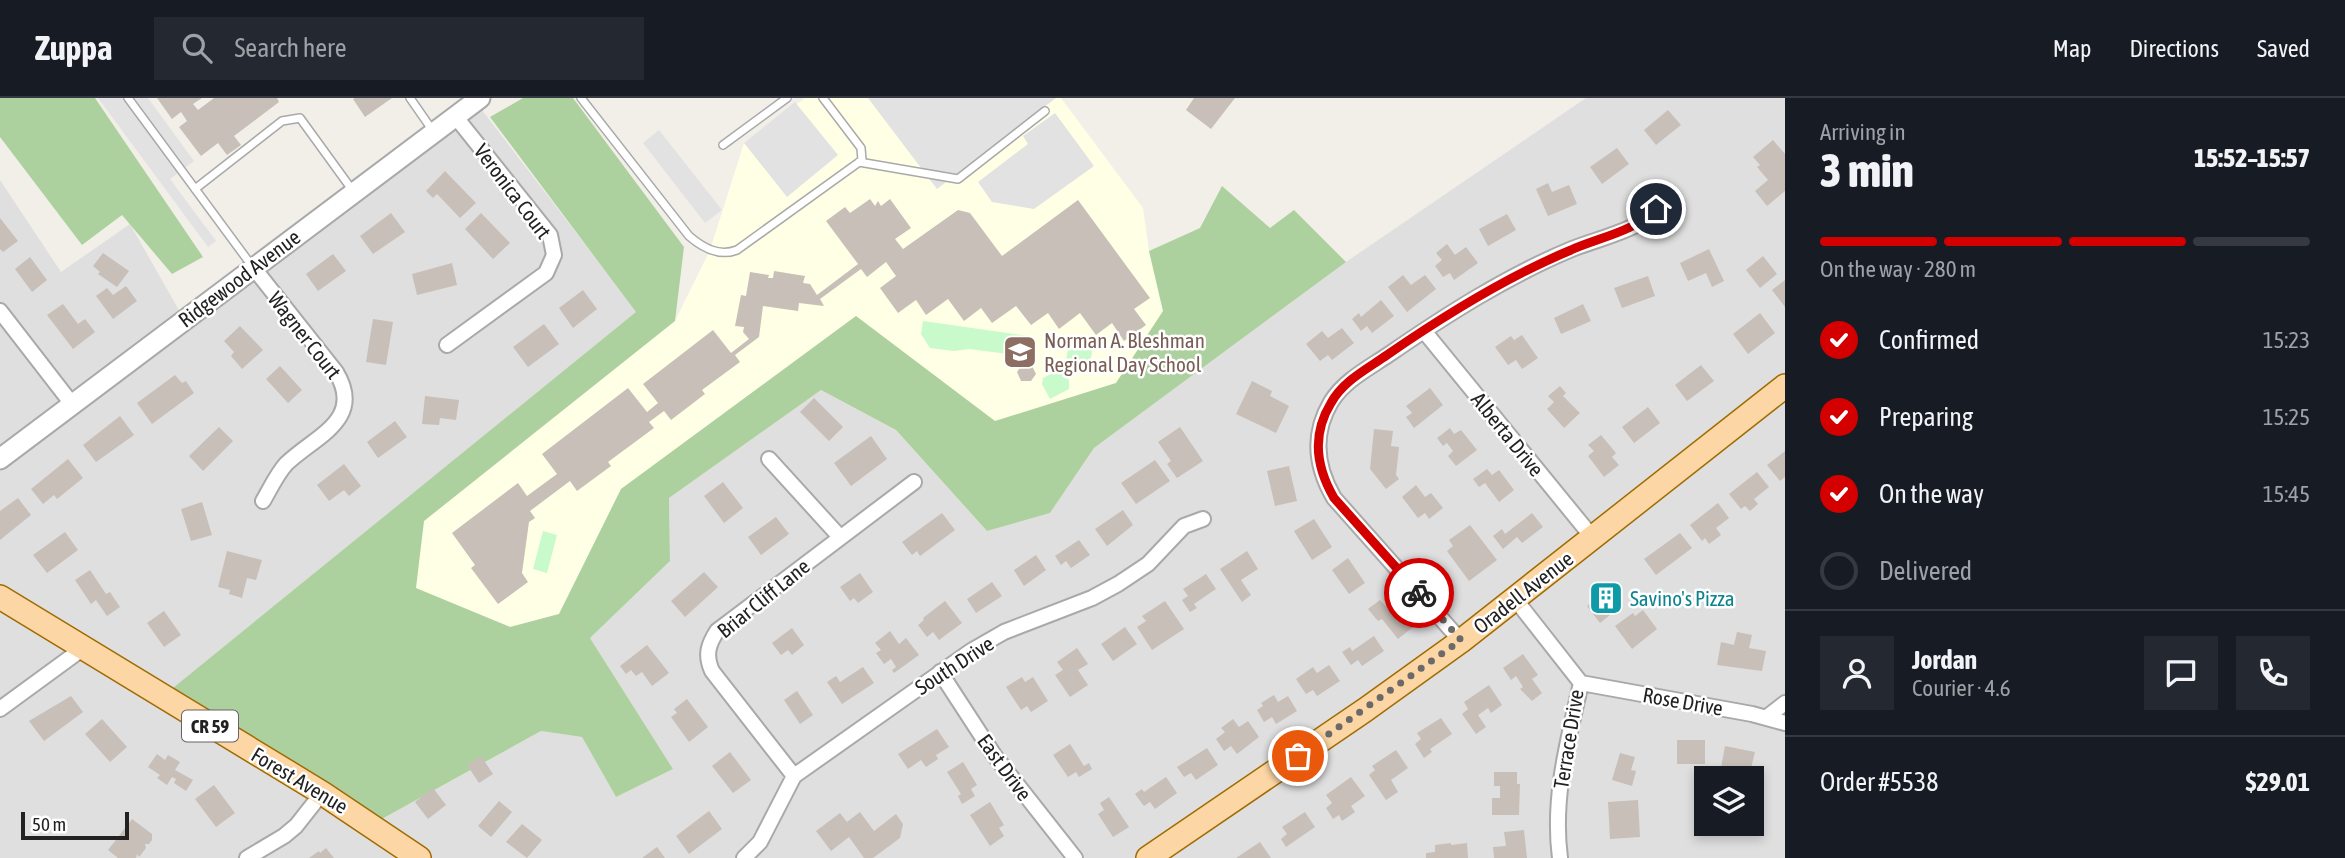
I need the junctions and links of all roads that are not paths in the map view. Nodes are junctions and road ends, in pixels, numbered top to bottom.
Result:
1 (128, 98) edge
2 (410, 98) edge
3 (480, 98) edge
4 (581, 98) edge
5 (787, 98) edge
6 (823, 98) edge
7 (1045, 111) dead end
8 (455, 116) junction
9 (434, 132) junction
10 (723, 145) dead end
11 (859, 162) junction
12 (195, 189) junction
13 (354, 192) junction
14 (1669, 197) dead end
15 (253, 267) junction
16 (0, 311) edge
17 (1424, 331) junction
18 (447, 345) dead end
19 (1785, 386) edge
20 (72, 404) junction
21 (0, 459) edge
22 (769, 459) dead end
23 (914, 482) dead end
24 (263, 501) dead end
25 (1203, 519) dead end
26 (841, 537) junction
27 (1593, 538) junction
28 (0, 597) edge
29 (1515, 599) junction
30 (1461, 640) junction
31 (82, 649) junction
32 (940, 672) junction
33 (1581, 683) junction
34 (1785, 703) edge
35 (0, 709) edge
36 (1767, 717) junction
37 (1785, 723) edge
38 (794, 776) junction
39 (322, 793) junction
40 (247, 858) edge
41 (419, 858) edge
42 (744, 858) edge
43 (1076, 858) edge
44 (1147, 858) edge
45 (1560, 858) edge

1 - 12 lane
2 - 9 lane
3 - 8 street, Ridgewood Avenue
4 - 11 lane
5 - 10 lane
6 - 11 lane
7 - 11 lane
8 - 9 street, Ridgewood Avenue
8 - 18 street, Veronica Court
9 - 13 street, Ridgewood Avenue
12 - 13 lane
12 - 15 lane
13 - 15 street, Ridgewood Avenue
14 - 17 street
15 - 20 street, Ridgewood Avenue
15 - 24 street, Wagner Court
16 - 20 street
17 - 27 street, Alberta Drive
17 - 30 street
19 - 27 main road, Oradell Avenue
20 - 21 street, Ridgewood Avenue
22 - 26 street
23 - 26 street, Briar Cliff Lane
25 - 32 street, South Drive
26 - 38 street, Briar Cliff Lane
27 - 29 main road, Oradell Avenue
28 - 31 main road, Forest Avenue / CR 59
29 - 30 main road, Oradell Avenue
29 - 33 street, Terrace Drive
30 - 44 main road, Oradell Avenue
31 - 35 street
31 - 39 main road, Forest Avenue / CR 59
32 - 38 street, South Drive
32 - 43 street, East Drive
33 - 36 street, Rose Drive
33 - 45 street, Terrace Drive
34 - 36 street
36 - 37 street, Rose Drive
38 - 42 street, South Drive
39 - 40 street
39 - 41 main road, Forest Avenue / CR 59

